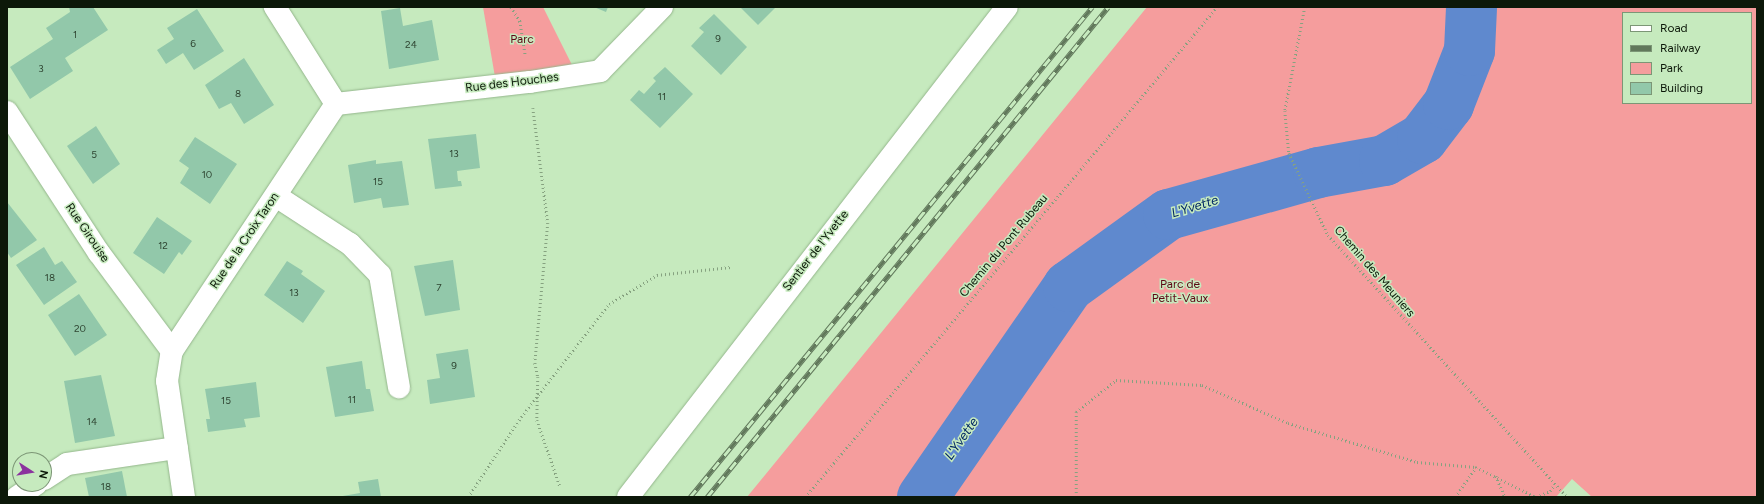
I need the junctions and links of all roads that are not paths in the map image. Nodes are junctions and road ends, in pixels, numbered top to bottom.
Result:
1 (275, 7) edge
2 (662, 7) edge
3 (1006, 7) edge
4 (336, 104) junction
5 (7, 112) edge
6 (276, 196) junction
7 (172, 351) junction
8 (399, 387) dead end
9 (177, 448) junction
10 (52, 474) edge
11 (184, 497) edge
12 (628, 497) edge

1 - 4 street
2 - 4 street, Rue des Houches
3 - 12 street, Sentier de l'Yvette
4 - 6 street, Rue de la Croix Taron
5 - 7 street, Rue Girouise
6 - 7 street, Rue de la Croix Taron
6 - 8 street
7 - 9 street, Rue de la Croix Taron
9 - 10 street
9 - 11 street, Rue de la Croix Taron

